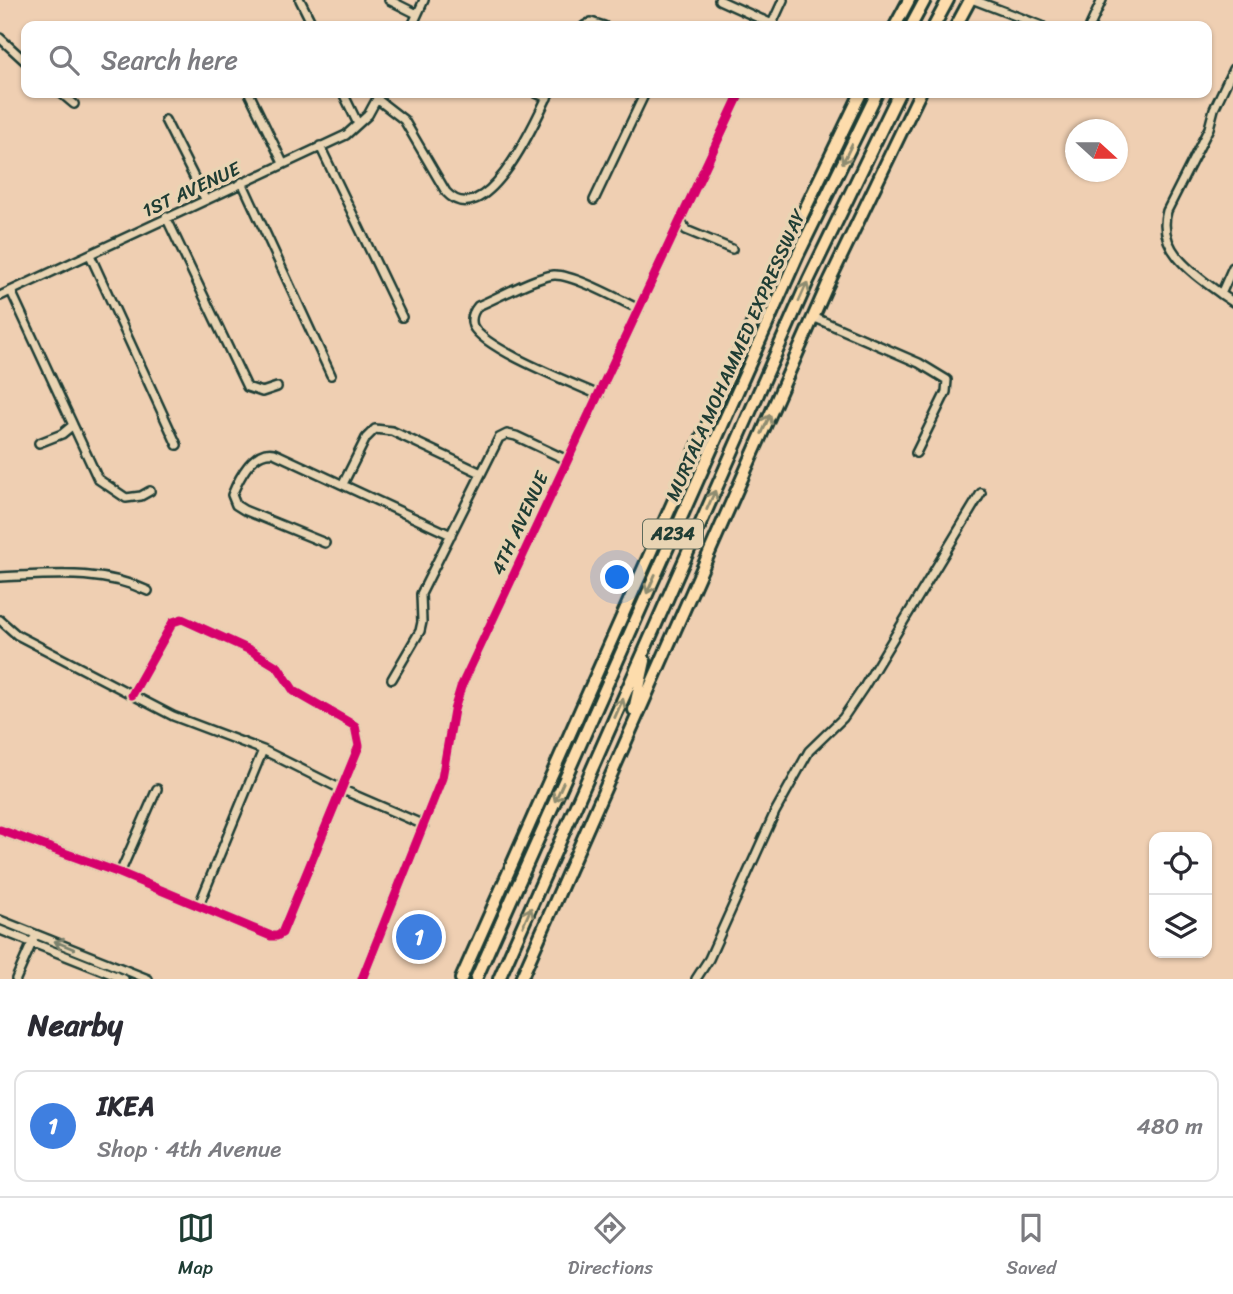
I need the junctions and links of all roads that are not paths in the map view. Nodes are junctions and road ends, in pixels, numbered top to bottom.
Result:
1 (300, 0) edge
2 (389, 0) edge
3 (424, 0) edge
4 (719, 0) edge
5 (783, 0) edge
6 (909, 0) edge
7 (925, 0) edge
8 (948, 0) edge
9 (972, 0) edge
10 (1102, 0) edge
11 (417, 14) junction
12 (310, 21) edge
13 (414, 21) edge
14 (764, 21) edge
15 (774, 21) edge
16 (898, 21) edge
17 (914, 21) edge
18 (937, 21) edge
19 (959, 21) edge
20 (1029, 21) edge
21 (1092, 21) edge
22 (0, 38) edge
23 (21, 57) edge
24 (1233, 69) edge
25 (67, 98) edge
26 (251, 98) edge
27 (345, 98) edge
28 (378, 98) edge
29 (381, 98) edge
30 (547, 98) edge
31 (643, 98) edge
32 (738, 98) edge
33 (859, 98) edge
34 (875, 98) edge
35 (898, 98) edge
36 (918, 98) edge
37 (74, 104) dead end
38 (165, 120) dead end
39 (358, 124) junction
40 (320, 146) junction
41 (283, 163) junction
42 (242, 182) junction
43 (205, 199) junction
44 (594, 200) dead end
45 (166, 217) junction
46 (681, 220) junction
47 (732, 249) dead end
48 (90, 255) junction
49 (1233, 267) edge
50 (11, 291) junction
51 (1221, 294) junction
52 (0, 296) edge
53 (1233, 302) edge
54 (639, 309) junction
55 (402, 317) dead end
56 (813, 317) junction
57 (331, 375) dead end
58 (277, 387) dead end
59 (599, 395) junction
60 (74, 425) junction
61 (39, 443) dead end
62 (177, 445) dead end
63 (916, 453) dead end
64 (567, 460) junction
65 (481, 473) junction
66 (343, 484) junction
67 (150, 491) dead end
68 (981, 493) dead end
69 (451, 535) junction
70 (325, 542) dead end
71 (0, 577) edge
72 (148, 591) dead end
73 (0, 620) edge
74 (630, 631) junction
75 (650, 637) junction
76 (392, 679) dead end
77 (132, 695) junction
78 (582, 707) junction
79 (629, 733) junction
80 (263, 750) junction
81 (157, 789) dead end
82 (343, 790) junction
83 (424, 825) junction
84 (0, 830) edge
85 (120, 873) junction
86 (199, 905) junction
87 (0, 920) edge
88 (0, 930) edge
89 (36, 933) junction
90 (32, 942) junction
91 (102, 970) junction
92 (16, 979) edge
93 (98, 979) edge
94 (124, 979) edge
95 (148, 979) edge
96 (362, 979) edge
97 (461, 979) edge
98 (477, 979) edge
99 (499, 979) edge
100 (521, 979) edge
101 (696, 979) edge

1 - 12 street
2 - 11 street
3 - 11 street
4 - 14 street
5 - 15 street
6 - 16 highway
7 - 17 highway
8 - 18 highway
9 - 19 highway
9 - 20 street
10 - 21 street
11 - 13 street
22 - 23 street
24 - 51 street
25 - 37 street
26 - 41 street
27 - 39 street
28 - 39 street, 1ST AVENUE
29 - 30 street
31 - 44 street
32 - 46 street, 4TH AVENUE
33 - 78 highway, MURTALA MOHAMMED EXPRESSWAY
34 -> 74 highway, MURTALA MOHAMMED EXPRESSWAY / A234
75 -> 35 highway, MURTALA MOHAMMED EXPRESSWAY / A234
36 - 56 highway
38 - 43 street
39 - 40 street, 1ST AVENUE
40 - 41 street, 1ST AVENUE
40 - 55 street
41 - 42 street, 1ST AVENUE
42 - 43 street, 1ST AVENUE
42 - 57 street
43 - 45 street, 1ST AVENUE
45 - 48 street, 1ST AVENUE
45 - 58 street
46 - 47 street
46 - 54 street, 4TH AVENUE
48 - 50 street, 1ST AVENUE
48 - 62 street
49 - 51 street
50 - 52 street, 1ST AVENUE
50 - 60 street
51 - 53 street
54 - 59 street, 4TH AVENUE
54 - 59 street
56 - 63 street
79 -> 56 highway
59 - 64 street, 4TH AVENUE
60 - 61 street
60 - 67 street
64 - 65 street
64 - 83 street, 4TH AVENUE
65 - 66 street
65 - 69 street
66 - 69 street
66 - 70 street
68 - 101 street
69 - 76 street
71 - 72 street
73 - 77 street
74 - 78 highway
74 -> 98 highway, MURTALA MOHAMMED EXPRESSWAY / A234
75 - 79 highway
99 -> 75 highway, MURTALA MOHAMMED EXPRESSWAY / A234
77 - 80 street
77 - 82 street
78 - 97 highway, MURTALA MOHAMMED EXPRESSWAY
79 - 100 highway
80 - 82 street
80 - 86 street
81 - 85 street
82 - 83 street
82 - 86 street
83 - 96 street, 4TH AVENUE
84 - 85 street
85 - 86 street
87 - 89 street
88 - 90 street
89 - 90 street
95 -> 89 street
90 - 91 street
90 - 92 street
91 - 93 street
91 - 94 street

